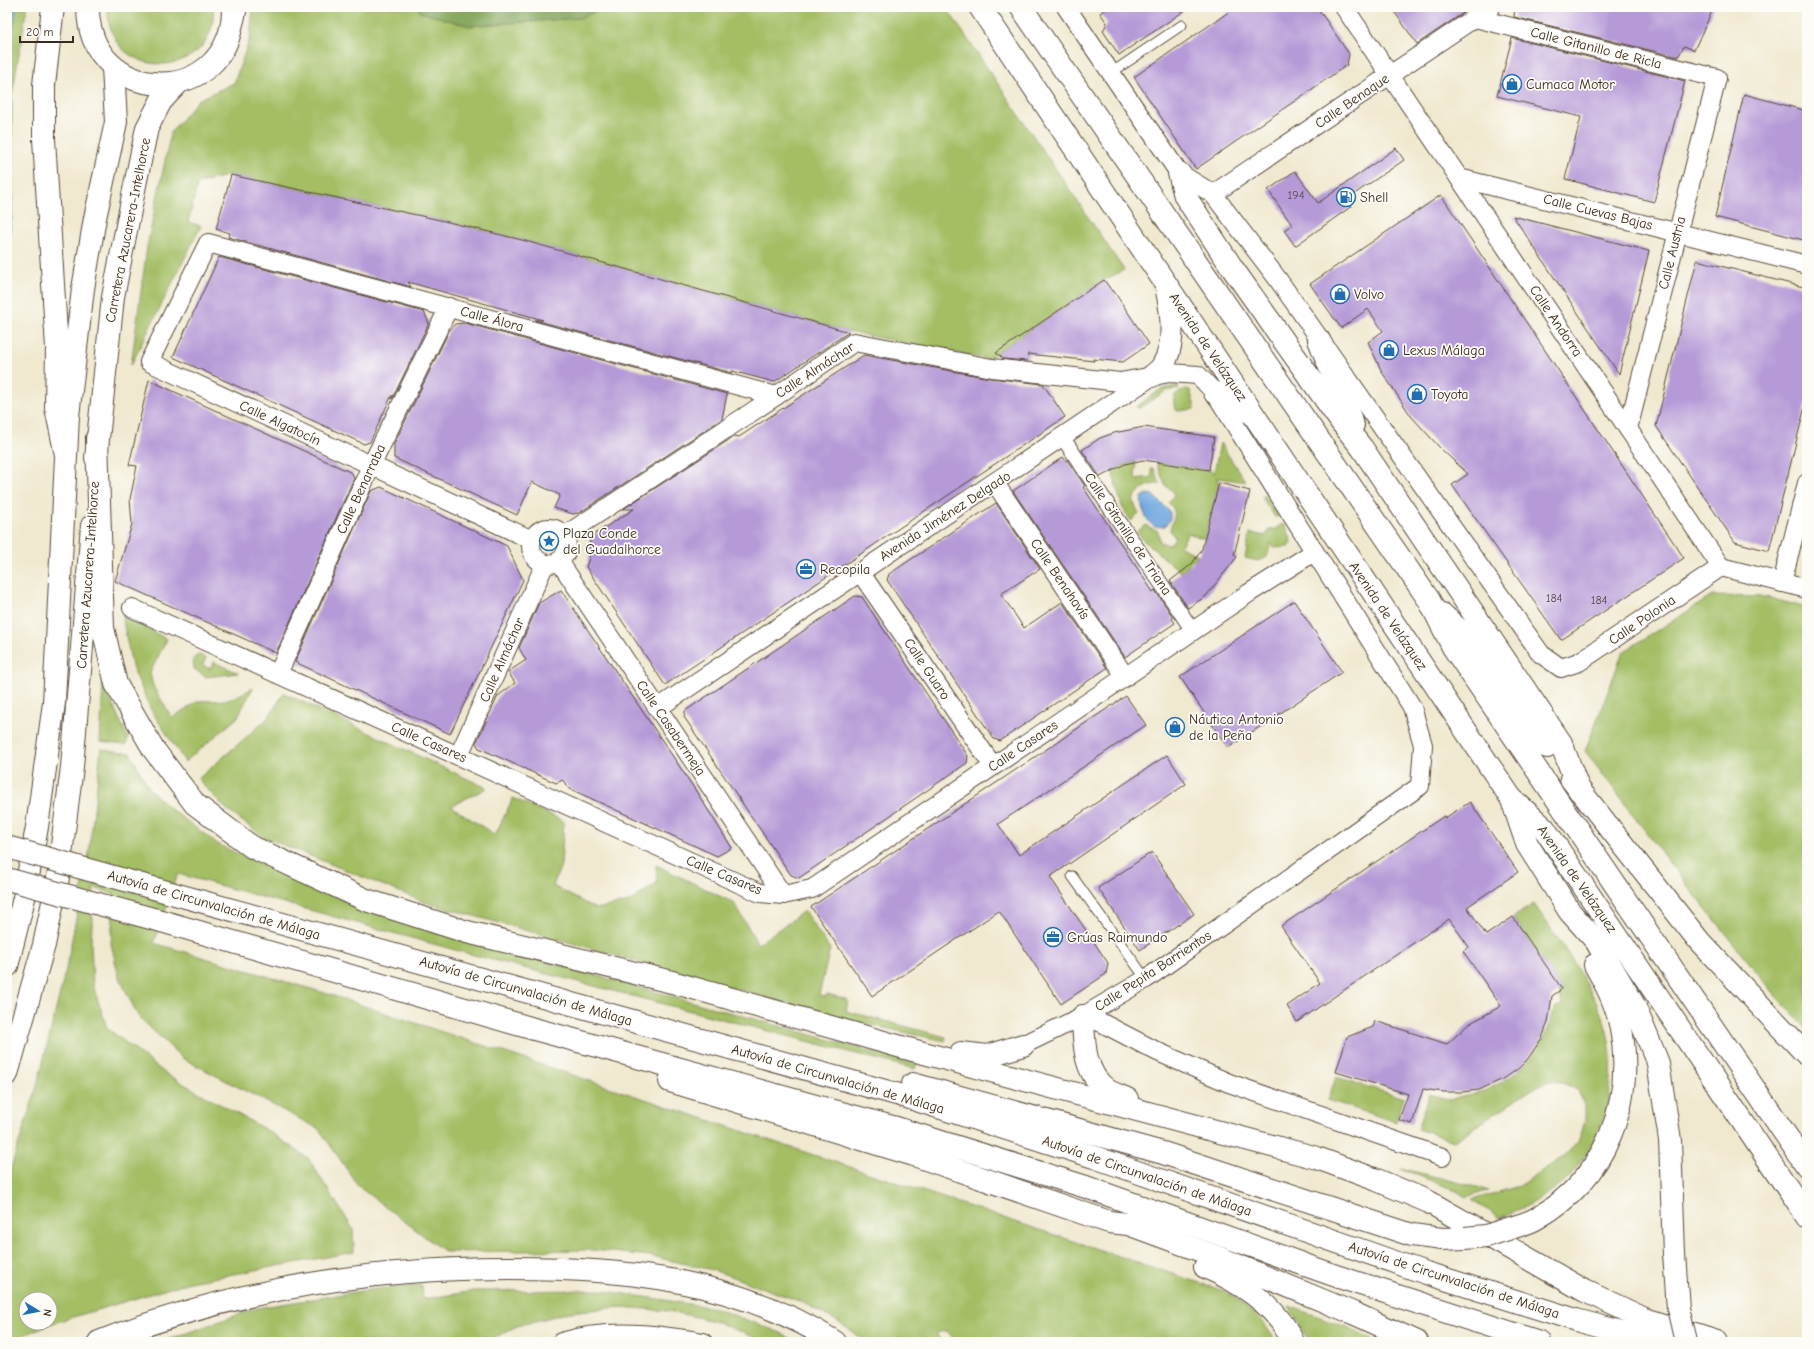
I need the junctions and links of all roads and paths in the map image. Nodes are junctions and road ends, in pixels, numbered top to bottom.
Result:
1 (53, 7) edge
2 (88, 7) edge
3 (980, 7) edge
4 (1021, 7) edge
5 (1034, 7) edge
6 (1066, 7) edge
7 (1344, 7) edge
8 (1491, 7) edge
9 (234, 11) edge
10 (1475, 18) junction
11 (1182, 25) dead end
12 (1044, 41) junction
13 (113, 67) junction
14 (1111, 73) junction
15 (1390, 75) junction
16 (1717, 78) joint
17 (178, 83) junction
18 (1179, 173) junction
19 (1459, 178) junction
20 (1213, 194) junction
21 (1678, 232) junction
22 (208, 243) joint
23 (1807, 265) edge
24 (1165, 284) junction
25 (449, 307) junction
26 (1319, 340) junction
27 (1152, 376) junction
28 (1215, 393) junction
29 (776, 396) junction
30 (1254, 415) junction
31 (1628, 429) junction
32 (97, 438) junction
33 (1063, 438) junction
34 (1362, 448) junction
35 (66, 455) junction
36 (371, 466) junction
37 (996, 483) junction
38 (1807, 483) edge
39 (564, 536) junction
40 (532, 540) junction
41 (1314, 552) junction
42 (552, 562) junction
43 (1721, 567) junction
44 (860, 572) junction
45 (1782, 582) junction
46 (1807, 589) edge
47 (1429, 600) junction
48 (132, 608) dead end
49 (1193, 631) junction
50 (278, 674) junction
51 (1125, 676) junction
52 (658, 708) junction
53 (459, 755) junction
54 (993, 766) junction
55 (1420, 786) joint
56 (1579, 790) junction
57 (1511, 798) junction
58 (7, 847) edge
59 (1072, 876) dead end
60 (7, 879) edge
61 (783, 895) junction
62 (1570, 912) junction
63 (7, 966) edge
64 (1146, 979) junction
65 (1083, 1016) junction
66 (1023, 1045) joint
67 (905, 1048) junction
68 (616, 1051) junction
69 (756, 1055) junction
70 (1807, 1055) edge
71 (7, 1074) edge
72 (1164, 1116) junction
73 (1442, 1157) dead end
74 (1807, 1166) edge
75 (1807, 1217) edge
76 (1109, 1222) junction
77 (99, 1342) edge
78 (561, 1342) edge
79 (703, 1342) edge
80 (835, 1342) edge
81 (1293, 1342) edge
82 (1417, 1342) edge
83 (1539, 1342) edge
84 (1659, 1342) edge
85 (1686, 1342) edge
86 (1717, 1342) edge

1 - 35 main road
2 - 13 main road
3 - 24 main road, Avenida de Velázquez
4 - 12 main road, Avenida de Velázquez
5 - 12 main road
6 - 14 street
7 - 15 street, Calle Andorra
8 - 10 street, Calle Benaque
9 - 17 main road
10 - 15 street, Calle Benaque
10 - 16 street, Calle Gitanillo de Ricla
11 - 14 lane
12 - 47 main road, Avenida de Velázquez
13 - 17 main road
13 - 35 main road, Carretera Azucarera-Intelhorce
14 - 18 street
15 - 19 street, Calle Andorra
15 - 20 street, Calle Benaque
16 - 21 street, Calle Austria
17 - 32 main road, Carretera Azucarera-Intelhorce
18 - 20 street
18 - 34 main road
19 - 21 street, Calle Cuevas Bajas
19 - 31 street, Calle Andorra
20 - 26 street
21 - 23 street, Calle Cuevas Bajas
21 - 31 street, Calle Austria
22 - 25 street, Calle Álora
22 - 36 street, Calle Algatocín
24 - 27 main road
24 - 30 main road, Avenida de Velázquez
25 - 29 street, Calle Álora
25 - 36 street, Calle Benarraba
26 - 34 main road
26 - 43 street, Calle Polonia
27 - 28 street, Calle Almáchar
27 - 29 street, Calle Almáchar
27 - 33 street, Avenida Jiménez Delgado
28 - 30 main road
28 - 41 street, Avenida de Velázquez
29 - 39 street, Calle Almáchar
30 - 57 main road, Avenida de Velázquez
31 - 43 street, Calle Andorra
32 - 67 main road
32 - 71 main road, Carretera Azucarera-Intelhorce
33 - 37 street, Avenida Jiménez Delgado
33 - 49 street, Calle Gitanillo de Triana
34 - 56 main road
35 - 63 main road, Carretera Azucarera-Intelhorce
36 - 40 street, Calle Algatocín
36 - 50 street, Calle Benarraba
37 - 44 street, Avenida Jiménez Delgado
37 - 51 street, Calle Benahavís
38 - 45 street
39 - 40 street
39 - 42 street
40 - 42 street
41 - 49 street, Calle Casares
41 - 55 street, Avenida de Velázquez
42 - 52 street, Calle Casabermeja
42 - 53 street, Calle Almáchar
43 - 45 street
44 - 52 street, Avenida Jiménez Delgado
44 - 54 street, Calle Guaro
45 - 46 street
47 - 56 main road
47 - 74 main road, Avenida de Velázquez
48 - 50 street, Calle Casares
49 - 51 street, Calle Casares
50 - 53 street, Calle Casares
51 - 54 street, Calle Casares
52 - 61 street, Calle Casabermeja
53 - 61 street, Calle Casares
54 - 61 street, Calle Casares
55 - 64 street, Calle Pepita Barrientos
56 - 70 main road
57 - 62 main road
57 - 75 main road, Avenida de Velázquez
58 - 69 main road, Autovía de Circunvalación de Málaga, bridge
59 - 64 lane
60 - 68 main road, bridge
62 - 69 main road, bridge
62 - 85 main road, bridge
64 - 65 street, Calle Pepita Barrientos
65 - 66 street
65 - 72 main road
65 - 73 street, Calle Pepita Barrientos
66 - 67 main road
67 - 72 main road
68 - 76 main road
68 - 83 main road
69 - 84 main road, Autovía de Circunvalación de Málaga
72 - 86 main road
76 - 81 main road
76 - 82 main road
77 - 80 main road
78 - 79 street

